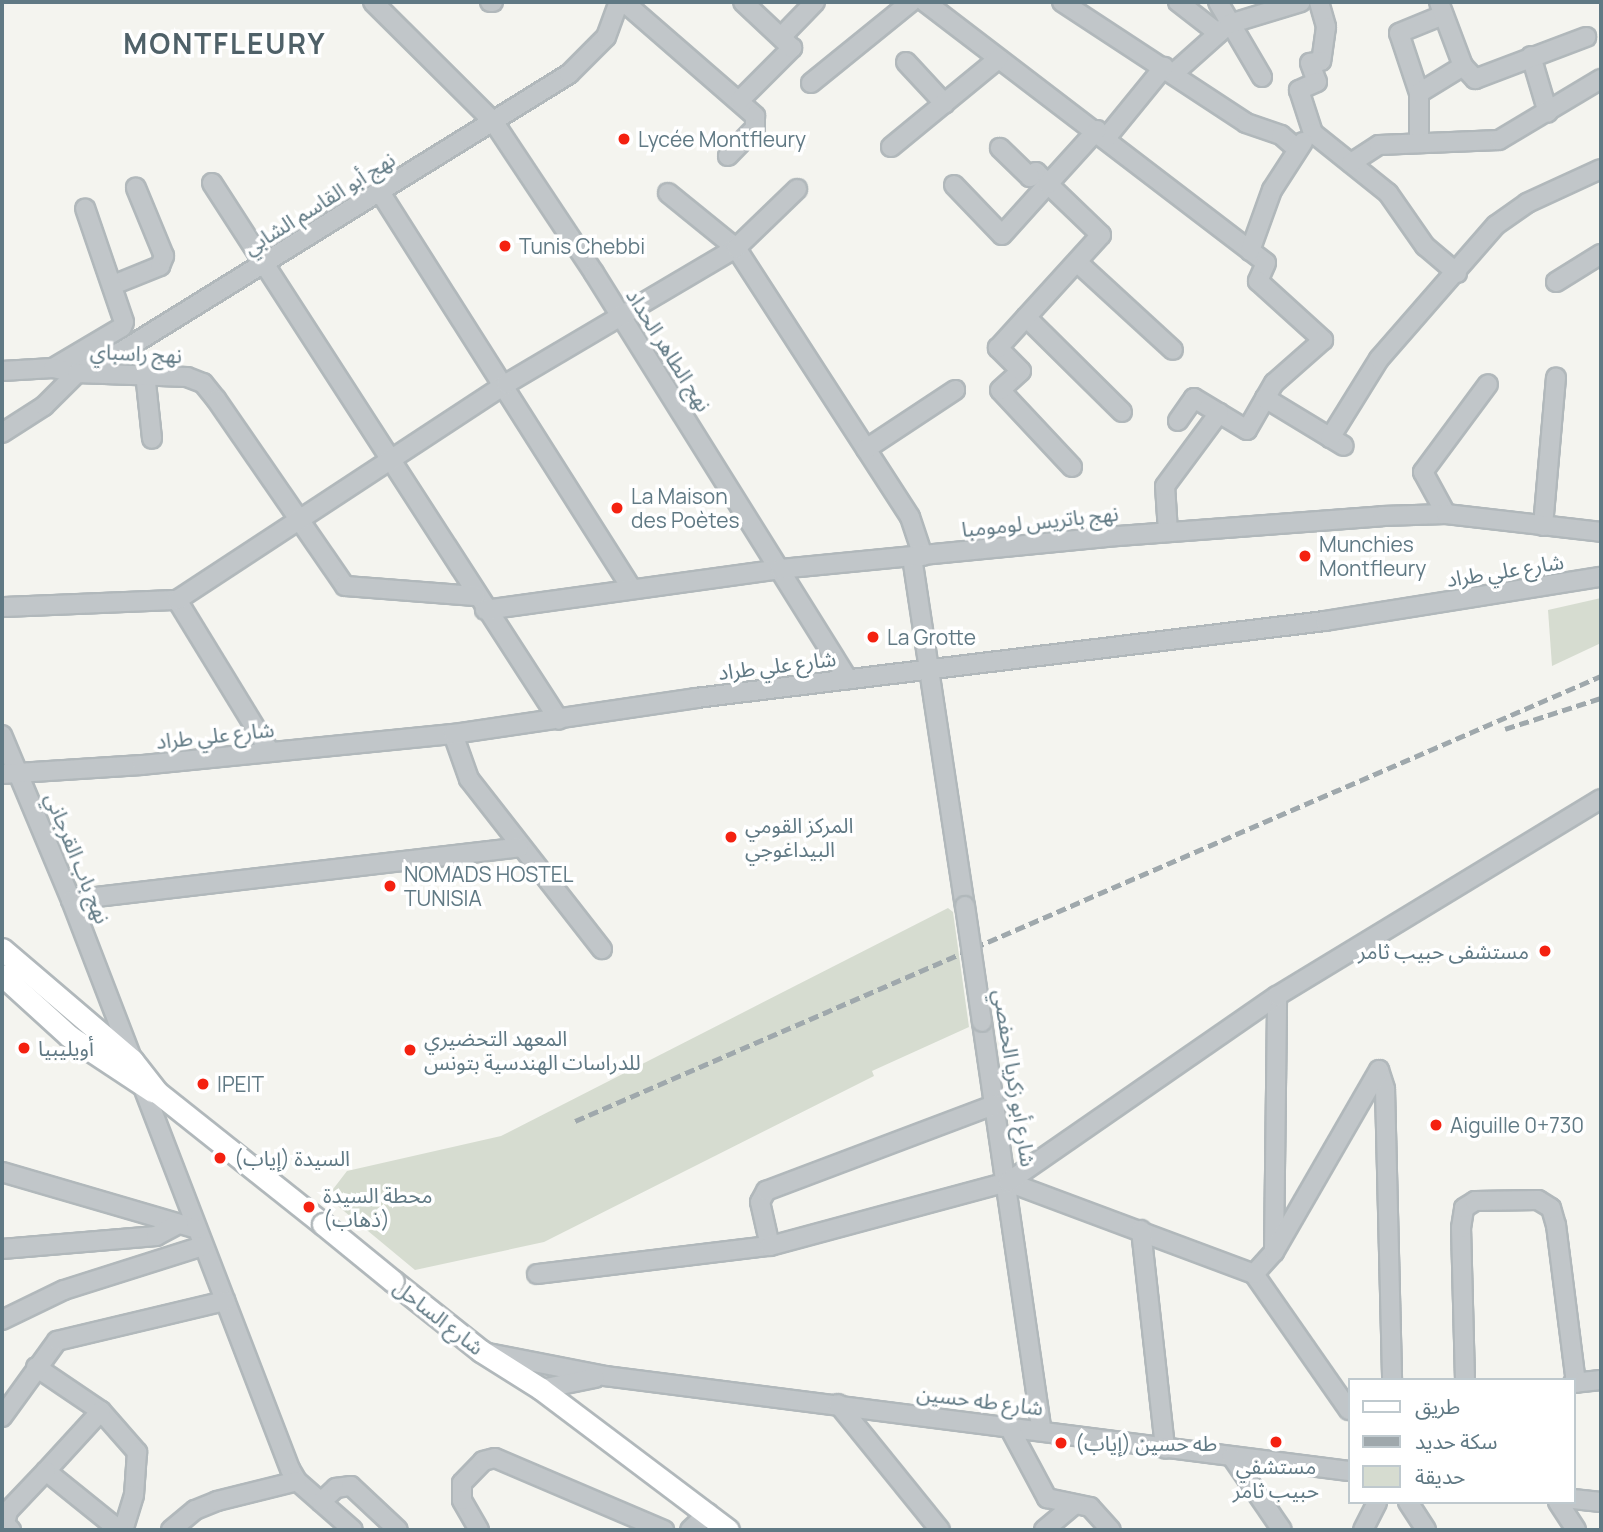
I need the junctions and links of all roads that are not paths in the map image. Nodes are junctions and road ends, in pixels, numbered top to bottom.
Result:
1 (373, 2) edge
2 (619, 2) edge
3 (625, 2) edge
4 (743, 2) edge
5 (815, 2) edge
6 (911, 2) edge
7 (925, 2) edge
8 (1062, 2) edge
9 (1178, 2) edge
10 (1218, 2) edge
11 (1301, 2) edge
12 (1319, 2) edge
13 (1277, 5) edge
14 (1441, 8) edge
15 (1224, 29) junction
16 (783, 35) junction
17 (1587, 37) dead end
18 (1531, 56) junction
19 (998, 59) junction
20 (906, 62) dead end
21 (1463, 66) junction
22 (1169, 70) junction
23 (1262, 77) dead end
24 (1601, 79) edge
25 (811, 83) dead end
26 (1419, 93) junction
27 (740, 100) junction
28 (945, 104) junction
29 (1548, 113) junction
30 (493, 121) junction
31 (1313, 133) junction
32 (1102, 134) junction
33 (1419, 143) junction
34 (891, 147) dead end
35 (1000, 148) dead end
36 (1296, 148) junction
37 (728, 156) dead end
38 (1351, 163) junction
39 (1601, 169) edge
40 (212, 183) dead end
41 (1048, 184) junction
42 (954, 185) dead end
43 (136, 188) dead end
44 (797, 189) dead end
45 (380, 192) junction
46 (668, 193) dead end
47 (85, 208) dead end
48 (736, 248) junction
49 (1250, 251) junction
50 (1601, 254) edge
51 (1077, 262) junction
52 (266, 263) junction
53 (1457, 272) junction
54 (1556, 282) dead end
55 (113, 285) junction
56 (621, 317) junction
57 (1026, 317) junction
58 (1172, 350) dead end
59 (53, 368) junction
60 (2, 371) edge
61 (77, 373) junction
62 (145, 373) junction
63 (1556, 378) dead end
64 (506, 384) junction
65 (1488, 384) dead end
66 (956, 390) dead end
67 (1265, 398) junction
68 (1122, 412) dead end
69 (1219, 413) junction
70 (1178, 421) dead end
71 (2, 433) edge
72 (152, 439) dead end
73 (866, 449) junction
74 (390, 460) junction
75 (1072, 467) dead end
76 (1446, 514) junction
77 (300, 522) junction
78 (1543, 526) junction
79 (1168, 532) junction
80 (1601, 532) edge
81 (918, 557) junction
82 (780, 569) junction
83 (1601, 577) edge
84 (631, 588) junction
85 (177, 600) junction
86 (480, 603) junction
87 (2, 607) edge
88 (930, 670) junction
89 (848, 679) junction
90 (559, 720) junction
91 (453, 734) junction
92 (2, 735) edge
93 (270, 752) junction
94 (14, 775) edge
95 (2, 785) edge
96 (1601, 799) edge
97 (519, 847) junction
98 (71, 900) junction
99 (2, 949) edge
100 (602, 949) dead end
101 (2, 975) edge
102 (1277, 996) junction
103 (107, 999) junction
104 (83, 1019) junction
105 (69, 1036) junction
106 (132, 1060) junction
107 (149, 1090) junction
108 (996, 1104) junction
109 (2, 1172) edge
110 (1008, 1182) junction
111 (179, 1224) junction
112 (1141, 1230) junction
113 (200, 1237) junction
114 (771, 1245) junction
115 (2, 1249) edge
116 (1274, 1252) junction
117 (537, 1274) dead end
118 (1254, 1274) junction
119 (225, 1301) junction
120 (2, 1320) edge
121 (481, 1351) junction
122 (36, 1367) junction
123 (605, 1376) junction
124 (1392, 1378) edge
125 (1465, 1378) edge
126 (1574, 1378) edge
127 (1601, 1380) edge
128 (1575, 1383) edge
129 (541, 1389) junction
130 (838, 1404) junction
131 (1348, 1409) edge
132 (101, 1411) junction
133 (2, 1417) edge
134 (1009, 1427) junction
135 (1042, 1431) junction
136 (1165, 1449) junction
137 (1232, 1457) junction
138 (46, 1471) junction
139 (1348, 1471) edge
140 (297, 1481) junction
141 (1575, 1499) edge
142 (321, 1502) junction
143 (1601, 1502) edge
144 (1376, 1504) edge
145 (1409, 1504) edge
146 (1560, 1504) edge
147 (1073, 1506) junction
148 (708, 1513) junction
149 (176, 1528) edge
150 (11, 1530) edge
151 (121, 1530) edge
152 (353, 1530) edge
153 (398, 1530) edge
154 (479, 1530) edge
155 (664, 1530) edge
156 (690, 1530) edge
157 (728, 1530) edge
158 (940, 1530) edge
159 (1044, 1530) edge
160 (1111, 1530) edge
161 (1282, 1530) edge
162 (1363, 1530) edge
163 (1426, 1530) edge
164 (1576, 1530) edge

1 - 30 street, نهج الطاهر الحداد
2 - 30 street, نهج أبو القاسم الشابي
3 - 27 street
4 - 16 street
5 - 16 street
6 - 25 street
7 - 19 street
8 - 22 street
9 - 15 street
10 - 15 street
11 - 13 street
12 - 31 street
13 - 15 street
14 - 21 street
14 - 26 street
15 - 22 street
15 - 23 street
16 - 27 street
17 - 18 street
18 - 21 street
18 - 29 street
19 - 28 street
19 - 32 street
20 - 28 street
21 - 26 street
22 - 32 street
22 - 36 street
24 - 29 street
26 - 33 street
27 - 37 street
28 - 34 street
29 - 33 street
30 - 45 street, نهج أبو القاسم الشابي
30 - 56 street, نهج الطاهر الحداد
31 - 36 street
31 - 38 street
32 - 41 street
32 - 49 street
33 - 38 street
35 - 41 street
36 - 49 street
38 - 53 street
39 - 53 street
40 - 52 street
41 - 42 street
41 - 51 street
43 - 55 street
44 - 48 street
45 - 52 street, نهج أبو القاسم الشابي
45 - 64 street
46 - 48 street, شارع أبو زكريا الحفصي
47 - 55 street
48 - 56 street
48 - 73 street, شارع أبو زكريا الحفصي
49 - 67 street
50 - 54 street
51 - 57 street
51 - 58 street
52 - 61 street, نهج أبو القاسم الشابي
52 - 74 street
53 - 67 street
55 - 59 street
56 - 64 street
56 - 82 street, نهج الطاهر الحداد
57 - 68 street
57 - 75 street
59 - 60 street
59 - 61 street
61 - 62 street, نهج راسباي
61 - 71 street, نهج راسباي
62 - 72 street
62 - 77 street, نهج راسباي
63 - 78 street
64 - 74 street
64 - 84 street
65 - 76 street
66 - 73 street
67 - 69 street
69 - 70 street
69 - 79 street
73 - 81 street, شارع أبو زكريا الحفصي
74 - 77 street
74 - 86 street
76 - 78 street, نهج باتريس لومومبا
76 - 79 street, نهج باتريس لومومبا
77 - 85 street
77 - 86 street, نهج باتريس لومومبا
78 - 80 street, نهج باتريس لومومبا
79 - 81 street, نهج باتريس لومومبا
81 - 82 street, نهج باتريس لومومبا
81 - 88 street, شارع أبو زكريا الحفصي
82 - 84 street, نهج باتريس لومومبا
82 - 89 street, نهج الطاهر الحداد
83 - 88 street, شارع علي طراد
84 - 86 street, نهج باتريس لومومبا
85 - 87 street
85 - 93 street
86 - 90 street
88 - 89 street, شارع علي طراد
88 - 108 street, شارع أبو زكريا الحفصي, bridge
89 - 90 street, شارع علي طراد
90 - 91 street, شارع علي طراد
91 - 93 street, شارع علي طراد
91 - 97 street
92 - 94 street, نهج باب القرجاني
93 - 94 street, شارع علي طراد
94 - 95 street, شارع علي طراد
94 - 98 street, نهج باب القرجاني
96 - 102 street
97 - 98 street
97 - 100 street
98 - 103 street, نهج باب القرجاني
99 - 104 main road
101 - 105 main road
102 - 110 street
102 - 116 street
103 - 104 street
103 - 106 street, نهج باب القرجاني
104 - 105 street
104 - 106 main road
105 - 107 main road
106 - 107 main road
107 - 113 street
107 - 121 main road, شارع الساحل, bridge
108 - 110 street, شارع أبو زكريا الحفصي
108 - 114 street
109 - 111 street
110 - 112 street, شارع أبو زكريا الحفصي
110 - 114 street
110 - 135 street
111 - 113 street
111 - 115 street
112 - 118 street, شارع أبو زكريا الحفصي
112 - 136 street
113 - 119 street
113 - 120 street
114 - 117 street
116 - 118 street
116 - 124 street
118 - 131 street
119 - 122 street
119 - 140 street
121 - 123 street
121 - 129 main road, شارع الساحل
122 - 132 street
122 - 133 street
123 - 129 street
123 - 130 street, شارع طه حسين
125 - 126 street
127 - 128 street
129 - 148 main road, شارع الساحل
130 - 134 street, شارع طه حسين
130 - 158 street
132 - 138 street
132 - 151 street
134 - 135 street, شارع طه حسين
134 - 147 street
135 - 136 street, شارع طه حسين
136 - 137 street, شارع طه حسين
137 - 139 street, شارع طه حسين
137 - 161 street
138 - 150 street
138 - 151 street
140 - 142 street
140 - 149 street
141 - 143 street
142 - 152 street
142 - 153 street
144 - 162 street
145 - 163 street
146 - 164 street
147 - 159 street
147 - 160 street
148 - 156 street
148 - 157 main road, شارع الساحل
154 - 155 street

